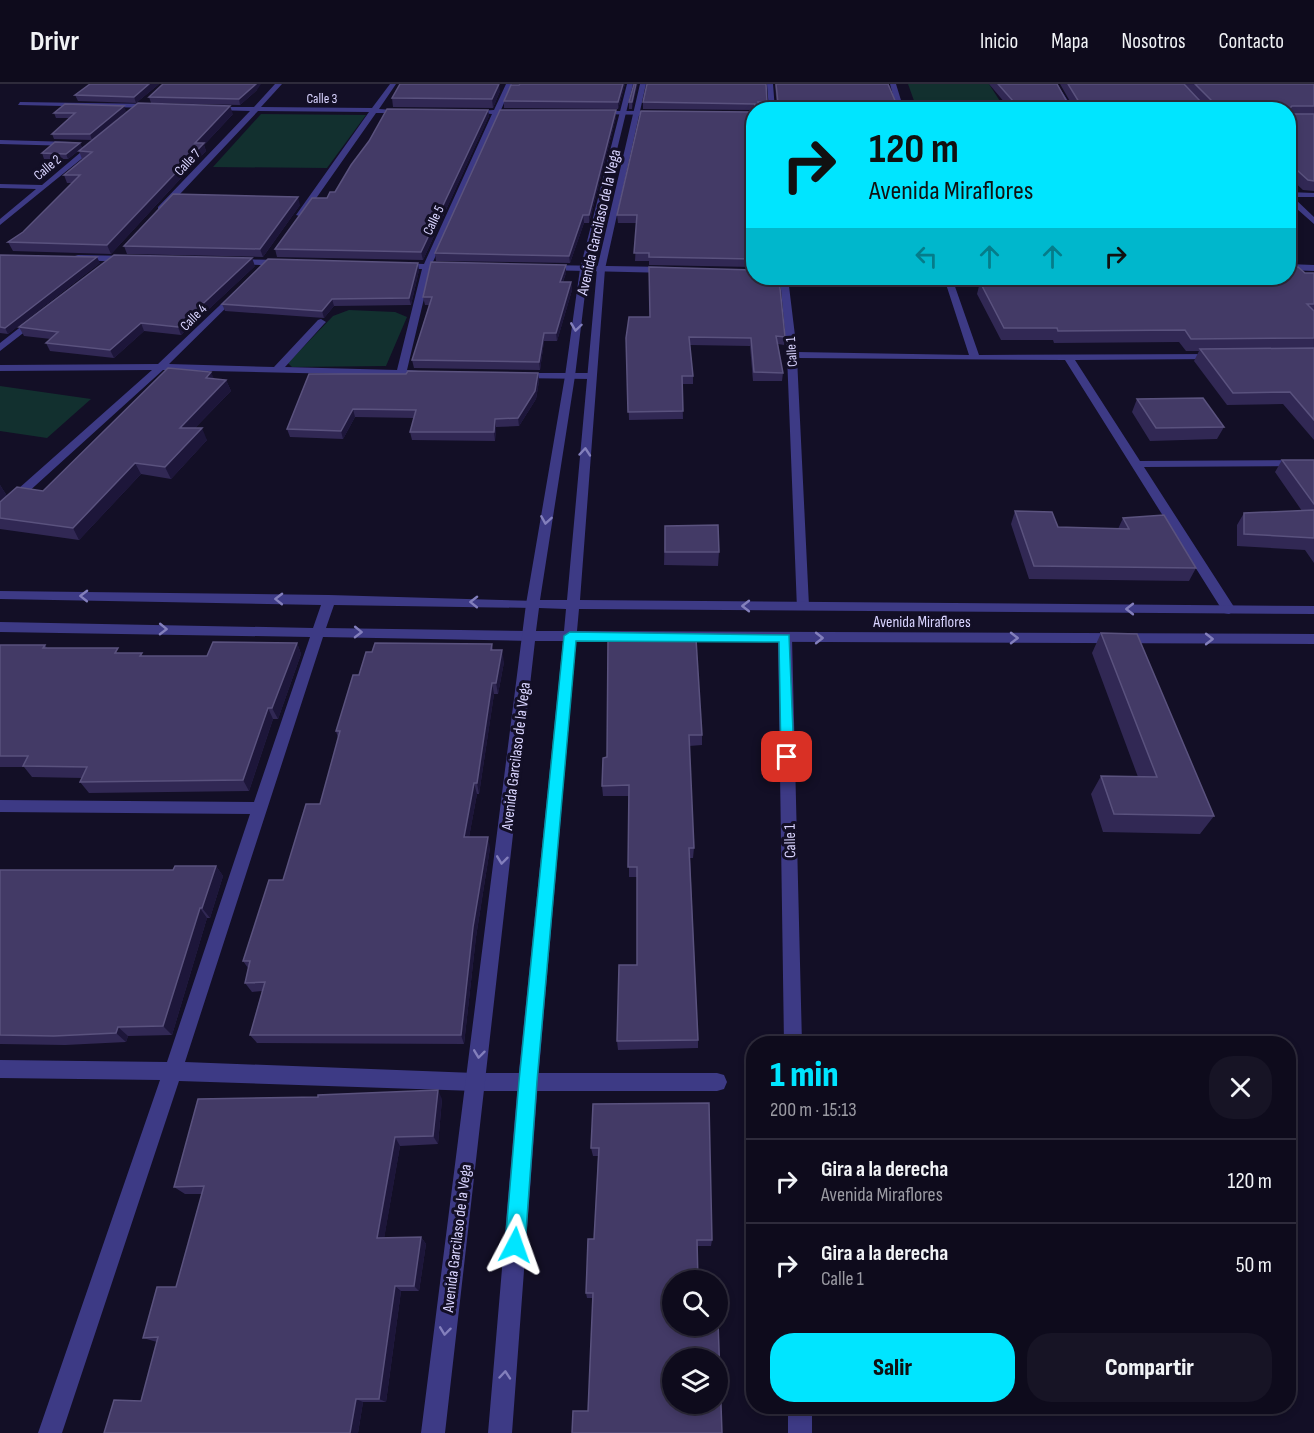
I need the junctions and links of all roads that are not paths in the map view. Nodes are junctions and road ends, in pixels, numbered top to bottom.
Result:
1 (279, 84) edge
2 (393, 84) edge
3 (509, 84) edge
4 (630, 84) edge
5 (643, 84) edge
6 (770, 84) edge
7 (893, 84) edge
8 (1054, 84) edge
9 (1178, 84) edge
10 (149, 99) edge
11 (771, 102) edge
12 (899, 102) edge
13 (1066, 102) edge
14 (1195, 102) edge
15 (20, 104) dead end
16 (141, 106) junction
17 (164, 107) edge
18 (209, 108) edge
19 (255, 110) junction
20 (374, 111) junction
21 (408, 111) edge
22 (465, 111) edge
23 (498, 112) junction
24 (532, 112) edge
25 (589, 112) edge
26 (623, 113) junction
27 (636, 113) junction
28 (660, 113) edge
29 (132, 114) edge
30 (105, 137) edge
31 (0, 142) edge
32 (96, 144) junction
33 (0, 186) edge
34 (44, 187) junction
35 (1296, 195) edge
36 (1314, 195) edge
37 (1296, 203) edge
38 (153, 218) edge
39 (1314, 222) edge
40 (0, 223) edge
41 (293, 225) edge
42 (122, 251) edge
43 (273, 254) edge
44 (68, 258) edge
45 (114, 259) junction
46 (137, 260) edge
47 (219, 262) edge
48 (266, 263) junction
49 (301, 264) edge
50 (105, 266) edge
51 (393, 266) edge
52 (427, 266) junction
53 (461, 267) edge
54 (1296, 267) edge
55 (539, 268) edge
56 (1314, 268) edge
57 (584, 269) junction
58 (600, 269) junction
59 (258, 271) edge
60 (683, 271) edge
61 (785, 285) edge
62 (950, 285) edge
63 (242, 287) edge
64 (44, 314) edge
65 (321, 322) edge
66 (0, 348) edge
67 (792, 355) junction
68 (1232, 355) edge
69 (1068, 357) junction
70 (975, 358) junction
71 (161, 367) junction
72 (0, 368) edge
73 (276, 371) junction
74 (401, 374) junction
75 (435, 374) edge
76 (502, 375) edge
77 (570, 376) junction
78 (591, 376) junction
79 (1314, 463) edge
80 (1136, 464) junction
81 (0, 511) edge
82 (0, 595) edge
83 (329, 599) junction
84 (533, 604) junction
85 (573, 604) junction
86 (802, 606) junction
87 (1228, 609) junction
88 (1314, 610) edge
89 (0, 627) edge
90 (318, 631) junction
91 (530, 636) junction
92 (570, 636) junction
93 (785, 638) junction
94 (1314, 639) edge
95 (0, 806) edge
96 (261, 808) junction
97 (793, 1036) edge
98 (0, 1069) edge
99 (173, 1071) junction
100 (528, 1081) junction
101 (475, 1082) junction
102 (717, 1082) dead end
103 (800, 1414) edge
104 (50, 1433) edge
105 (433, 1433) edge
106 (500, 1433) edge
107 (800, 1433) edge

1 - 19 street, Calle 7
2 - 20 street
3 - 23 street, Calle 5
4 - 26 street, Avenida Garcilaso de la Vega
5 - 27 street, Avenida Garcilaso de la Vega
6 - 11 street
7 - 12 street
8 - 13 street
9 - 14 street
10 - 16 street
15 - 16 street
16 - 17 street
16 - 29 street
18 - 19 street, Calle 3
19 - 20 street, Calle 3
19 - 38 street, Calle 7
20 - 21 street, Calle 3
20 - 41 street
22 - 23 street
23 - 24 street
23 - 52 street, Calle 5
25 - 26 street
26 - 27 street
26 - 57 street, Avenida Garcilaso de la Vega
27 - 28 street
27 - 58 street, Avenida Garcilaso de la Vega
30 - 32 street, Calle 2
31 - 32 street
32 - 34 street, Calle 2
33 - 34 street
34 - 40 street, Calle 2
35 - 36 street
37 - 39 street
42 - 45 street
43 - 48 street
44 - 45 street
45 - 46 street
45 - 50 street
47 - 48 street
48 - 49 street
48 - 59 street
51 - 52 street
52 - 53 street
52 - 74 street, Calle 5
54 - 56 street
55 - 57 street
57 - 58 street
57 -> 77 street, Avenida Garcilaso de la Vega
58 - 60 street
58 - 78 street, Avenida Garcilaso de la Vega
61 - 67 street, Calle 1
62 - 70 street
63 - 71 street, Calle 4
64 - 66 street
65 - 73 street
67 - 70 street
67 - 86 street, Calle 1
68 - 69 street
69 - 70 street
69 - 80 street
71 - 72 street
71 - 73 street
71 - 81 street, Calle 4
73 - 74 street
74 - 75 street
76 - 77 street
77 - 78 street
77 -> 84 street, Avenida Garcilaso de la Vega
85 -> 78 street, Avenida Garcilaso de la Vega
79 - 80 street
80 - 87 street
83 -> 82 street, Avenida Miraflores
84 -> 83 street, Avenida Miraflores
83 - 90 street
84 - 85 street, Avenida Miraflores
84 - 91 street, Avenida Garcilaso de la Vega
86 -> 85 street, Avenida Miraflores
85 - 92 street, Avenida Garcilaso de la Vega
87 -> 86 street, Avenida Miraflores
87 - 88 street, Avenida Miraflores
89 -> 90 street, Avenida Miraflores
90 -> 91 street, Avenida Miraflores
90 - 96 street
91 - 92 street, Avenida Miraflores
91 -> 101 street, Avenida Garcilaso de la Vega
92 - 93 street, Avenida Miraflores
92 - 100 street, Avenida Garcilaso de la Vega
93 -> 94 street, Avenida Miraflores
93 - 97 street, Calle 1
95 - 96 street
96 - 99 street
98 - 99 street
99 - 101 street
99 - 104 street
100 - 101 street
100 - 102 street
106 -> 100 street, Avenida Garcilaso de la Vega
101 -> 105 street, Avenida Garcilaso de la Vega
103 - 107 street

